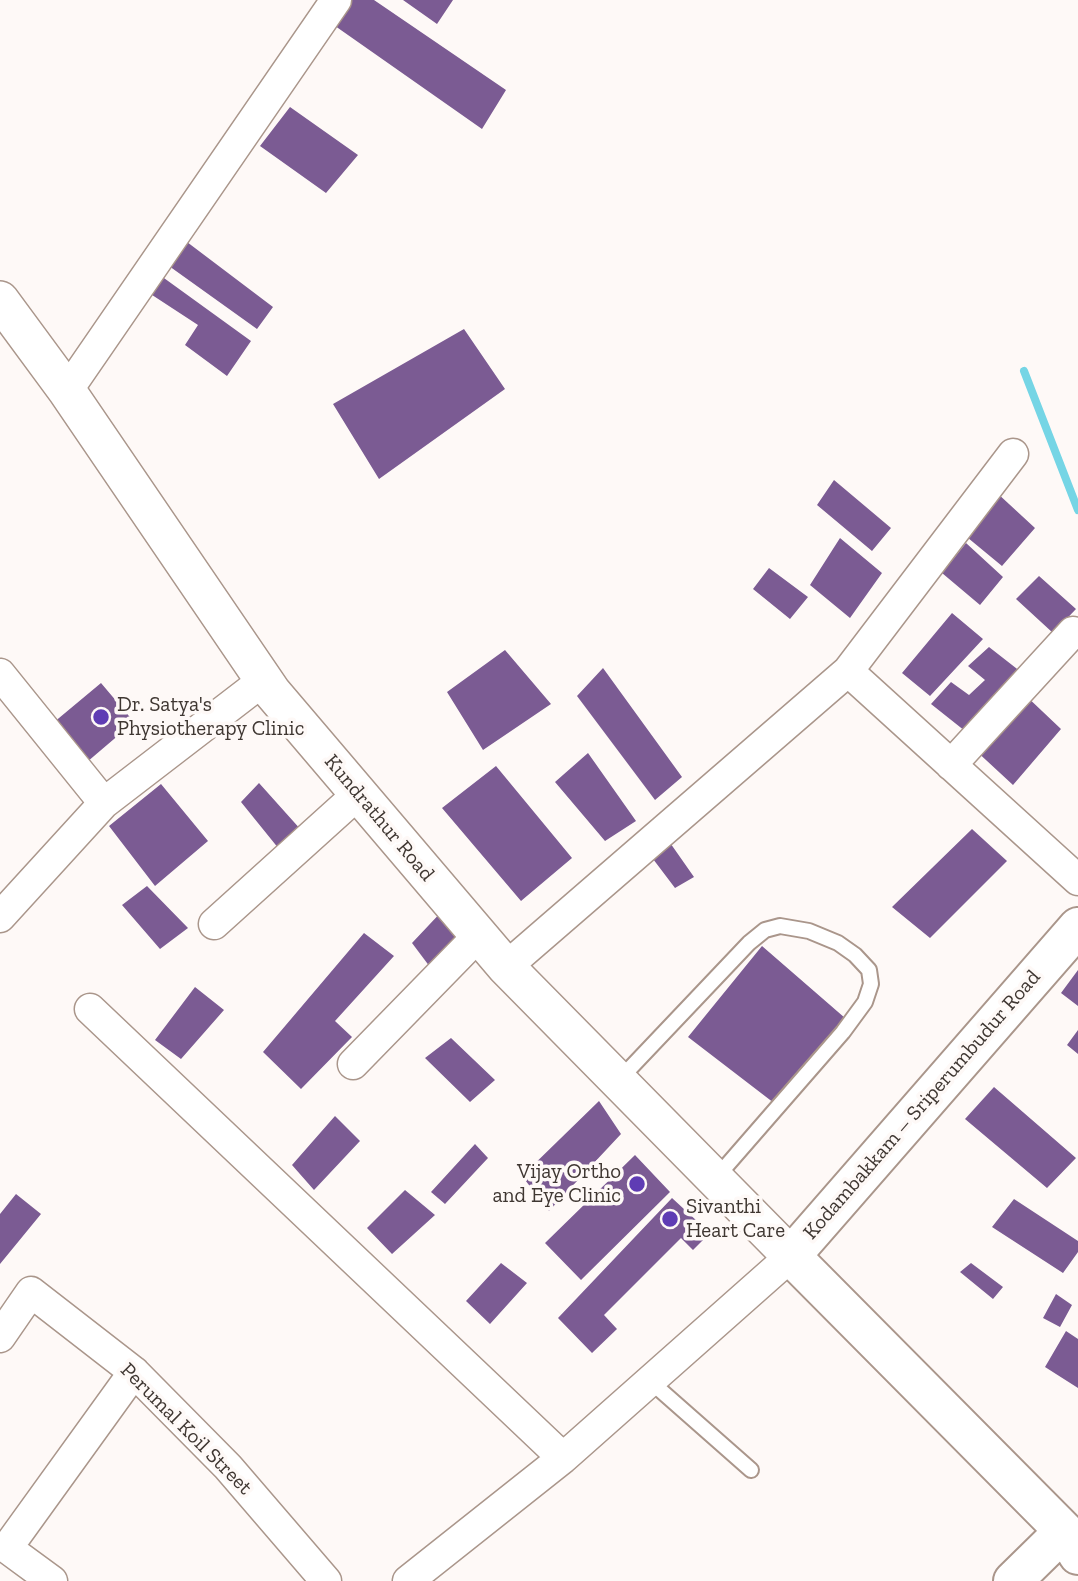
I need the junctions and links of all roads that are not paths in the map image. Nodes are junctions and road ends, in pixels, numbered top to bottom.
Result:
1 (336, 0) edge
2 (0, 299) edge
3 (67, 391) junction
4 (1013, 454) dead end
5 (1073, 632) dead end
6 (848, 671) junction
7 (0, 674) edge
8 (264, 680) junction
9 (951, 765) junction
10 (358, 794) junction
11 (104, 803) junction
12 (1078, 880) edge
13 (0, 917) edge
14 (214, 924) dead end
15 (1078, 927) edge
16 (478, 934) junction
17 (506, 967) junction
18 (90, 1009) dead end
19 (352, 1064) dead end
20 (618, 1082) junction
21 (715, 1179) junction
22 (791, 1256) junction
23 (3, 1328) edge
24 (134, 1372) junction
25 (650, 1381) junction
26 (563, 1458) junction
27 (751, 1470) dead end
28 (1073, 1531) edge
29 (52, 1581) edge
30 (326, 1581) edge
31 (408, 1581) edge
32 (1013, 1581) edge

1 - 3 street
2 - 3 street, Kundrathur Road
3 - 8 street, Kundrathur Road
4 - 6 street
5 - 9 street
6 - 9 street
6 - 17 street
7 - 11 street
8 - 10 street, Kundrathur Road
8 - 11 street
9 - 12 street
10 - 14 street
10 - 16 street, Kundrathur Road
11 - 13 street
15 - 22 main road, Kodambakkam – Sriperumbudur Road
16 - 17 street, Kundrathur Road
16 - 19 street
17 - 20 street, Kundrathur Road
18 - 26 street
20 - 21 street, Kundrathur Road
20 - 21 lane
21 - 22 street, Kundrathur Road
22 - 25 street
22 - 28 main road, Kodambakkam – Sriperumbudur Road
23 - 24 street, Perumal Koil Street
24 - 29 street
24 - 30 street, Perumal Koil Street
25 - 26 street
25 - 27 lane
26 - 31 street
28 - 32 main road

